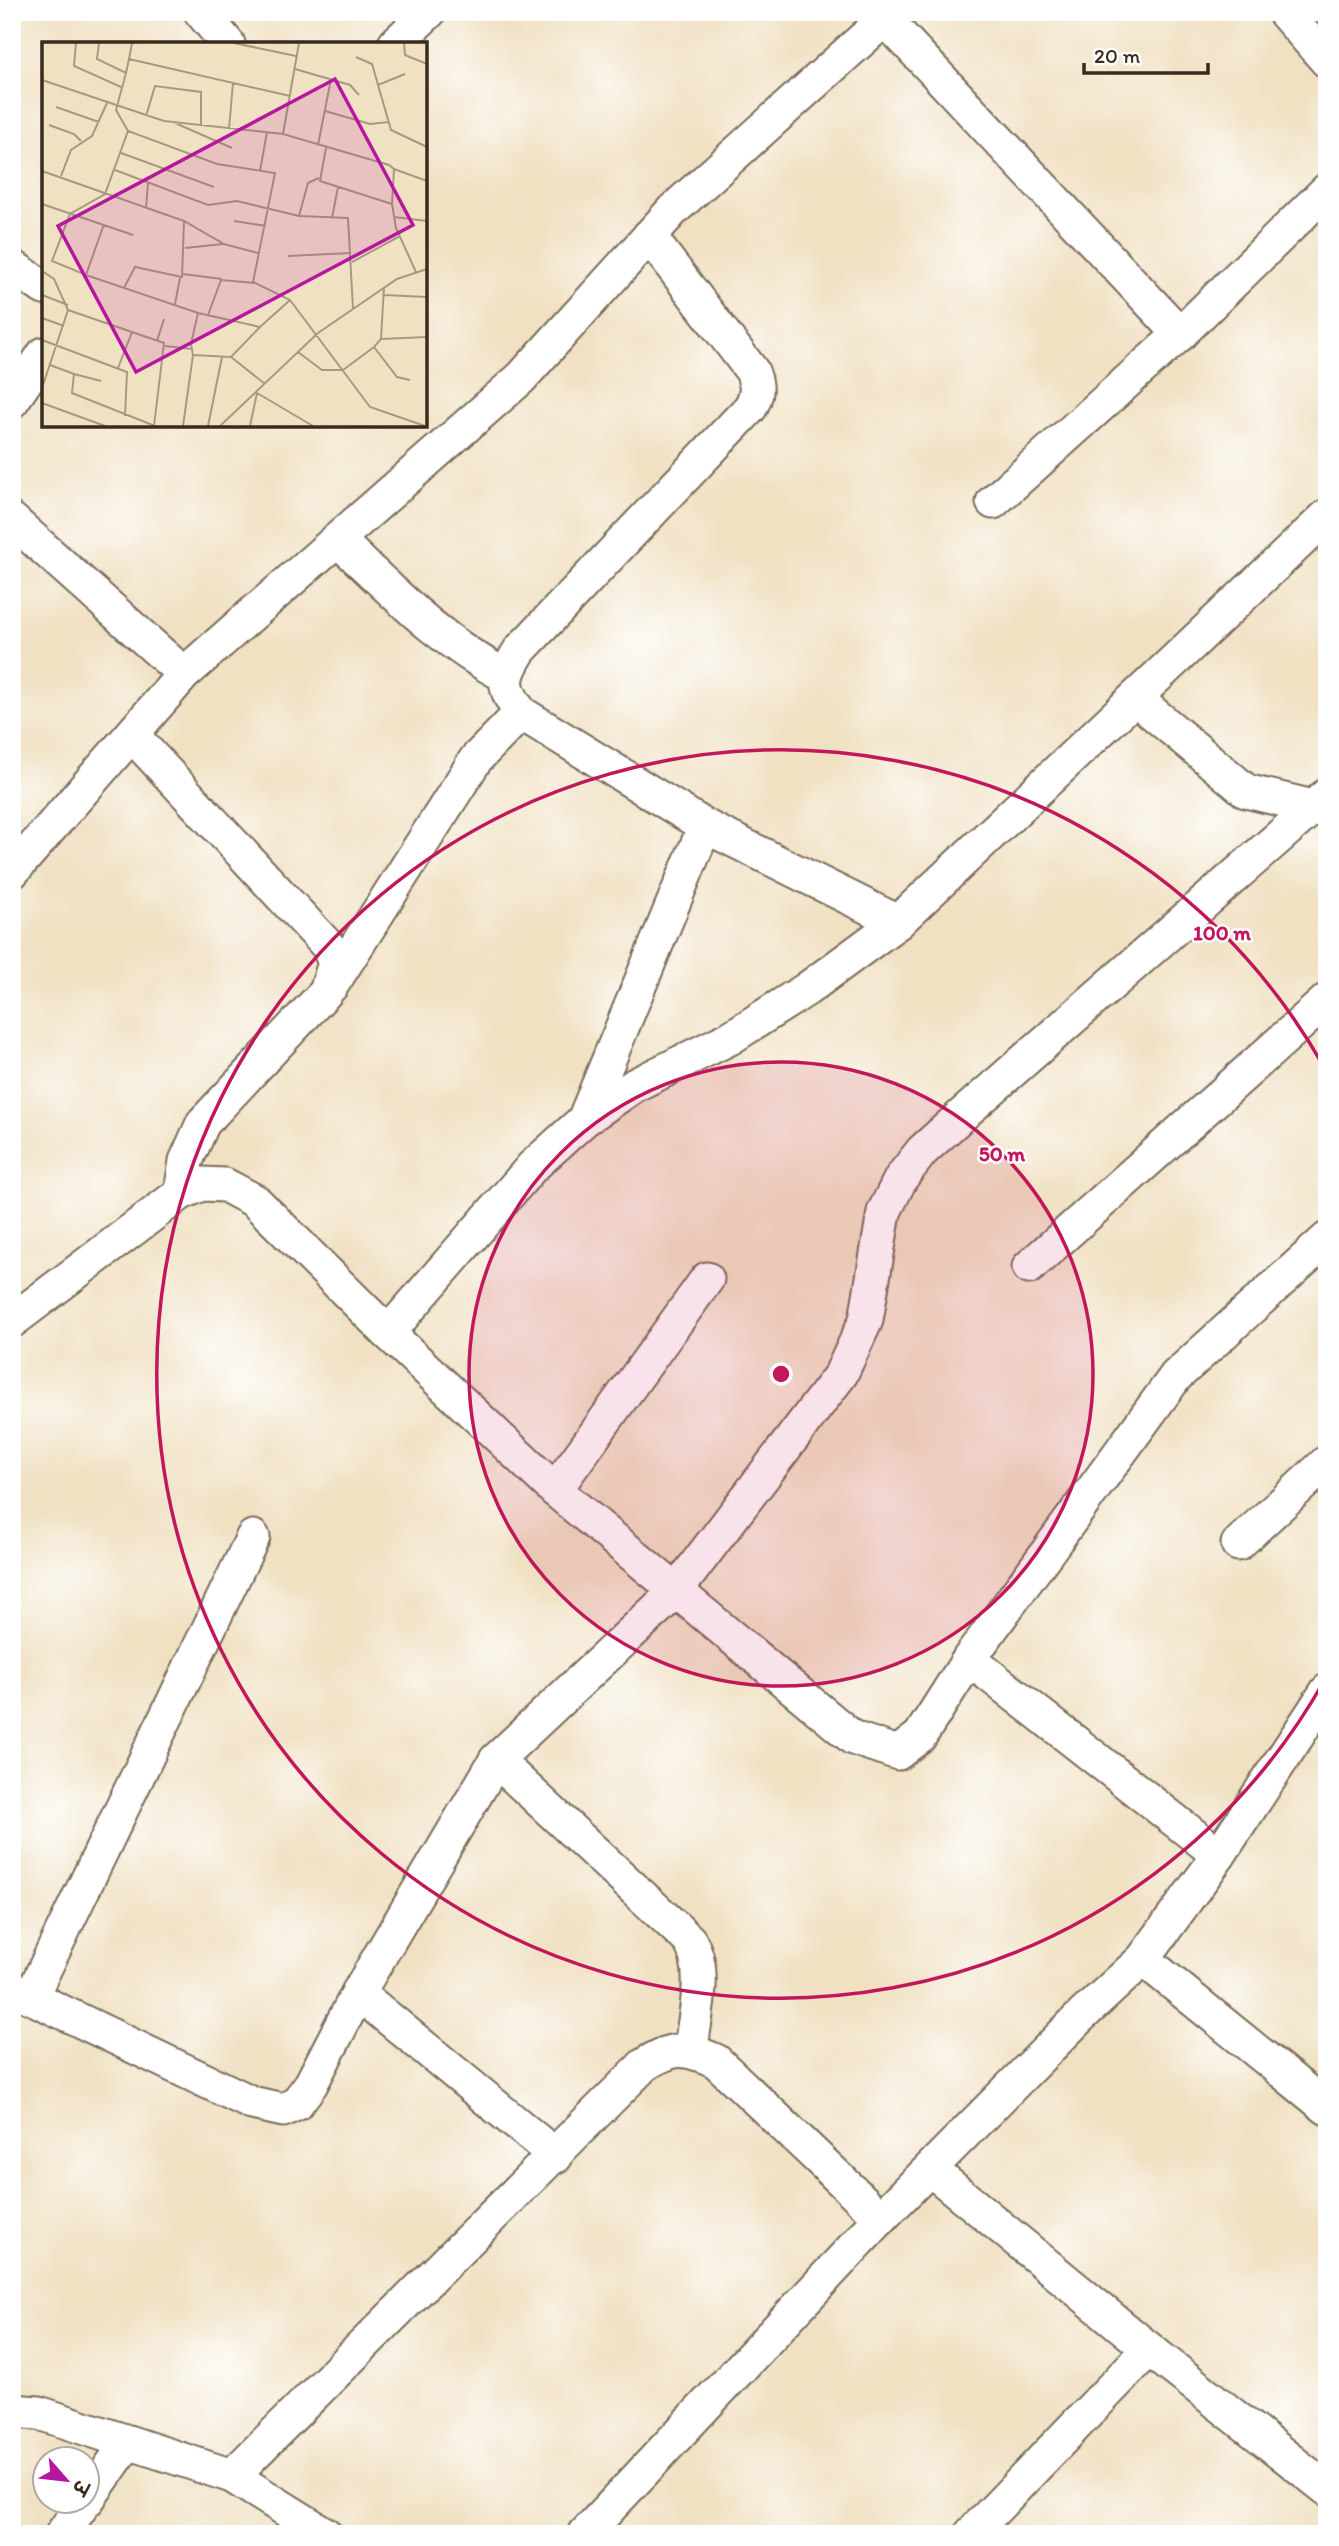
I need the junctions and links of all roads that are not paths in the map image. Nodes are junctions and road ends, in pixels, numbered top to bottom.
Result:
1 (201, 12) edge
2 (429, 12) edge
3 (1284, 12) edge
4 (889, 16) edge
5 (226, 42) edge
6 (397, 42) edge
7 (1327, 61) edge
8 (1327, 190) edge
9 (649, 236) junction
10 (12, 266) edge
11 (42, 287) edge
12 (1180, 334) junction
13 (42, 357) edge
14 (12, 401) edge
15 (993, 502) dead end
16 (1327, 516) edge
17 (12, 520) edge
18 (338, 540) junction
19 (184, 674) junction
20 (506, 676) junction
21 (1135, 698) junction
22 (521, 712) junction
23 (132, 735) junction
24 (1320, 801) edge
25 (705, 826) junction
26 (12, 872) edge
27 (898, 922) junction
28 (326, 992) junction
29 (1327, 1000) edge
30 (583, 1119) junction
31 (181, 1193) junction
32 (1327, 1239) edge
33 (1029, 1267) dead end
34 (708, 1279) dead end
35 (12, 1321) edge
36 (388, 1333) junction
37 (1327, 1462) edge
38 (555, 1490) junction
39 (254, 1537) dead end
40 (1238, 1544) dead end
41 (676, 1591) junction
42 (970, 1660) junction
43 (1327, 1691) edge
44 (496, 1760) junction
45 (1219, 1855) junction
46 (1143, 1959) junction
47 (22, 1993) edge
48 (358, 1993) junction
49 (691, 2050) junction
50 (1327, 2108) edge
51 (556, 2156) junction
52 (930, 2169) junction
53 (880, 2218) junction
54 (1149, 2349) junction
55 (12, 2411) edge
56 (128, 2442) junction
57 (232, 2476) junction
58 (102, 2479) edge
59 (1327, 2489) edge
60 (77, 2514) edge
61 (62, 2534) edge
62 (325, 2534) edge
63 (585, 2534) edge
64 (971, 2534) edge

1 - 5 street
2 - 6 street
3 - 7 street
4 - 9 street
4 - 12 street
8 - 12 street
9 - 18 street
9 - 20 street
10 - 11 street
12 - 15 street
13 - 14 street
16 - 21 street
17 - 19 street
18 - 19 street
18 - 20 street
19 - 23 street
20 - 22 street
21 - 24 street
21 - 27 street
22 - 25 street
22 - 28 street
23 - 26 street
23 - 28 street
24 - 41 street
25 - 27 street
25 - 30 street
27 - 30 street
28 - 31 street
29 - 33 street
30 - 36 street
31 - 35 street
31 - 36 street
32 - 42 street
34 - 38 street
36 - 38 street
37 - 40 street
38 - 41 street
39 - 47 street
41 - 42 street
41 - 44 street
42 - 45 street
43 - 45 street
44 - 48 street
44 - 49 street
45 - 46 street
46 - 50 street
46 - 52 street
47 - 48 street
48 - 51 street
49 - 51 street
49 - 53 street
51 - 57 street
52 - 53 street
52 - 54 street
53 - 63 street
54 - 59 street
54 - 64 street
55 - 56 street
56 - 57 street
56 - 58 street
57 - 62 street
60 - 61 street

